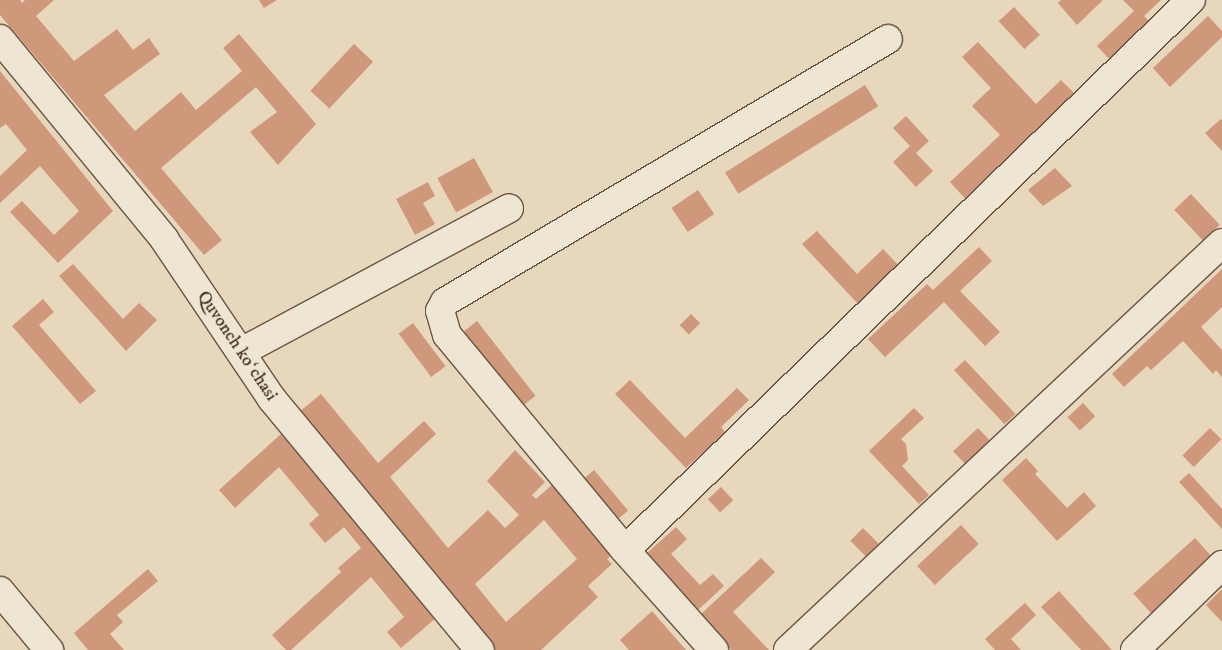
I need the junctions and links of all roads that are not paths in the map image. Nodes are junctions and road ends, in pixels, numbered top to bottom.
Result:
1 (1191, 0) edge
2 (0, 39) edge
3 (888, 39) dead end
4 (509, 208) dead end
5 (1222, 243) edge
6 (241, 352) junction
7 (626, 550) junction
8 (1222, 565) edge
9 (0, 590) edge
10 (49, 650) edge
11 (480, 650) edge
12 (714, 650) edge
13 (788, 650) edge
14 (1135, 650) edge

1 - 7 street
2 - 6 street, Quvonch koʻchasi
3 - 7 street
4 - 6 street
5 - 13 street
6 - 11 street, Quvonch koʻchasi
7 - 12 street
8 - 14 street
9 - 10 street

